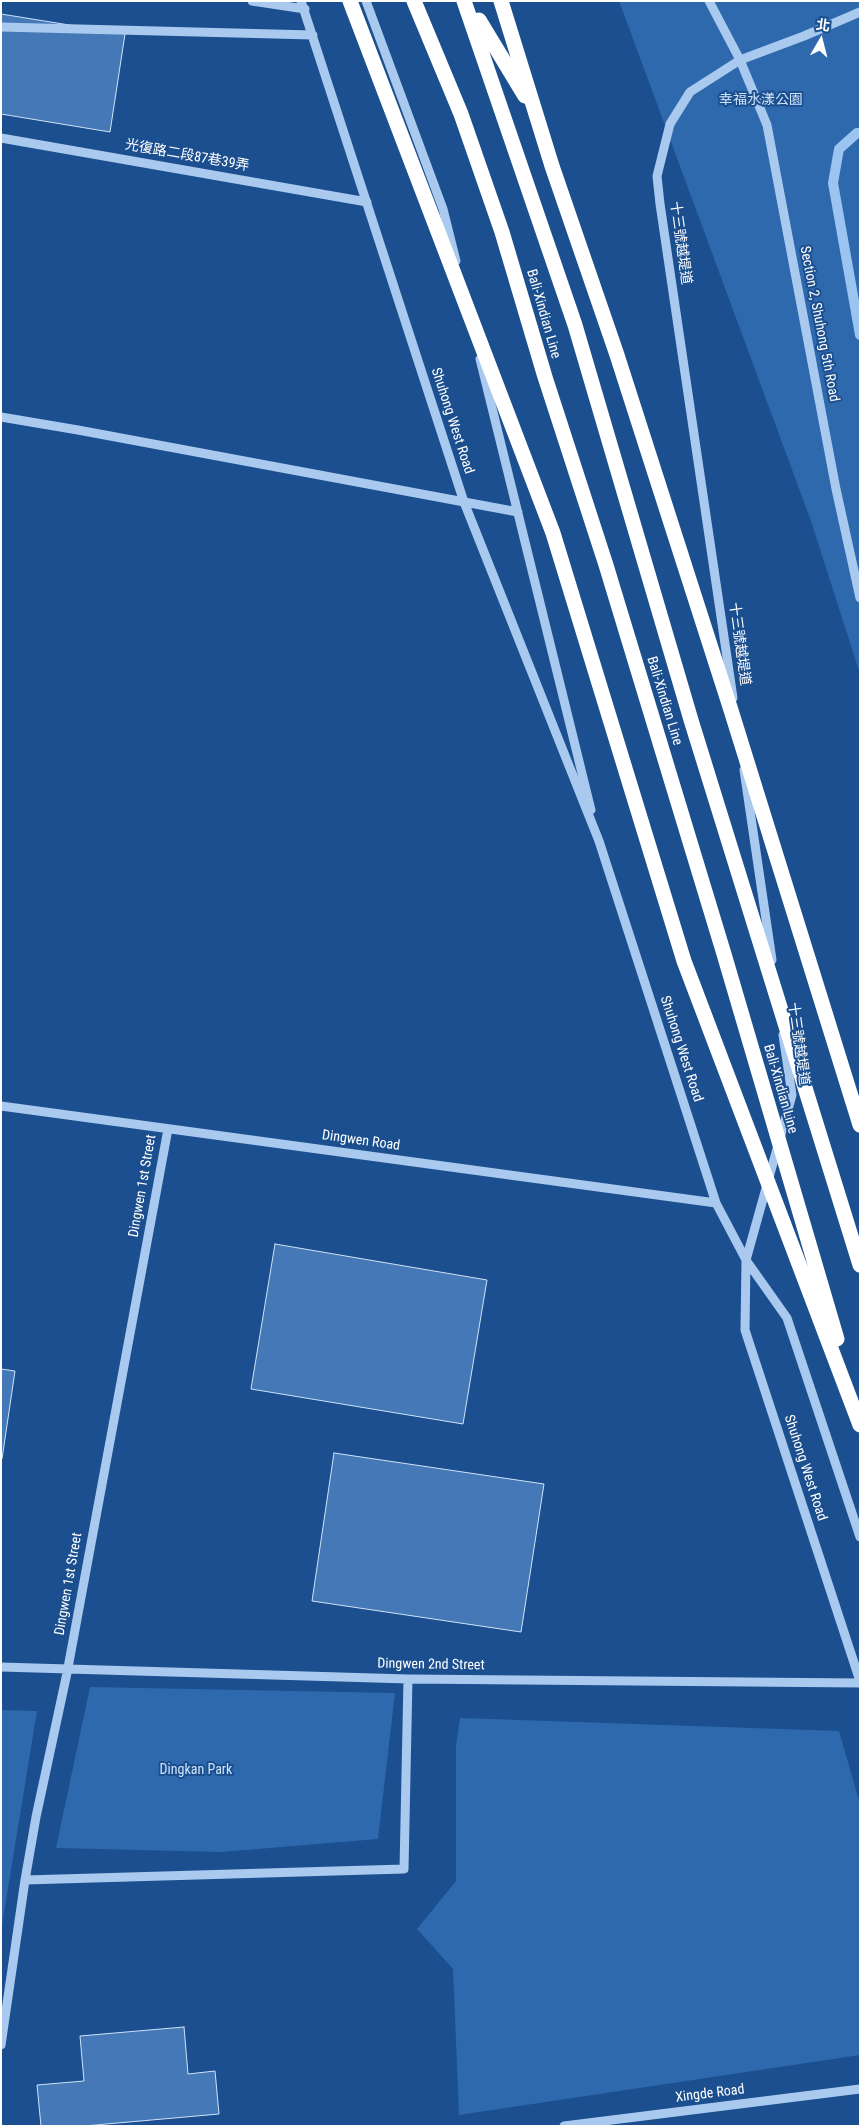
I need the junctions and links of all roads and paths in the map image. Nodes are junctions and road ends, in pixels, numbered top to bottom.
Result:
1 (252, 1) edge
2 (350, 1) edge
3 (366, 1) edge
4 (414, 1) edge
5 (464, 1) edge
6 (469, 1) edge
7 (500, 1) edge
8 (709, 1) edge
9 (303, 5) edge
10 (860, 12) edge
11 (1, 27) edge
12 (313, 35) junction
13 (740, 60) junction
14 (536, 115) junction
15 (1, 138) edge
16 (367, 202) junction
17 (1, 417) edge
18 (464, 502) junction
19 (518, 512) junction
20 (860, 598) edge
21 (599, 841) junction
22 (1, 1106) edge
23 (860, 1124) edge
24 (168, 1129) junction
25 (716, 1203) junction
26 (746, 1260) junction
27 (860, 1265) edge
28 (860, 1418) edge
29 (860, 1425) edge
30 (860, 1537) edge
31 (1, 1667) edge
32 (68, 1668) junction
33 (408, 1678) junction
34 (860, 1682) edge
35 (25, 1880) junction
36 (1, 2045) edge
37 (860, 2089) edge
38 (564, 2126) edge

1 - 9 street
2 - 29 highway
3 - 19 street, Shuhong West Road
4 - 28 highway, Bali-Xindian Line
5 - 27 highway, Bali-Xindian Line
6 - 14 highway
7 - 14 highway
8 - 13 street, Section 2, Shuhong 5th Road
9 - 12 street, Shuhong West Road
10 - 13 street, 十三號越堤道
11 - 12 street
12 - 16 street, Shuhong West Road
13 - 20 street, Section 2, Shuhong 5th Road
13 - 26 street, 十三號越堤道
14 - 23 highway
15 - 16 street, 光復路二段87巷39弄
16 - 18 street, Shuhong West Road
17 - 18 street
18 - 19 street
18 - 21 street, Shuhong West Road
19 - 21 street, Shuhong West Road
21 - 25 street, Shuhong West Road
22 - 24 street, Dingwen Road
24 - 25 street, Dingwen Road
24 - 32 street, Dingwen 1st Street
25 - 26 street, Shuhong West Road
26 - 30 street, Shuhong West Road
26 - 34 street, Shuhong West Road
31 - 32 street, Dingwen 2nd Street
32 - 33 street, Dingwen 2nd Street
32 - 35 street, Dingwen 1st Street
33 - 34 street, Dingwen 2nd Street
33 - 35 street
35 - 36 street, Dingwen 1st Street
37 - 38 street, Xingde Road

